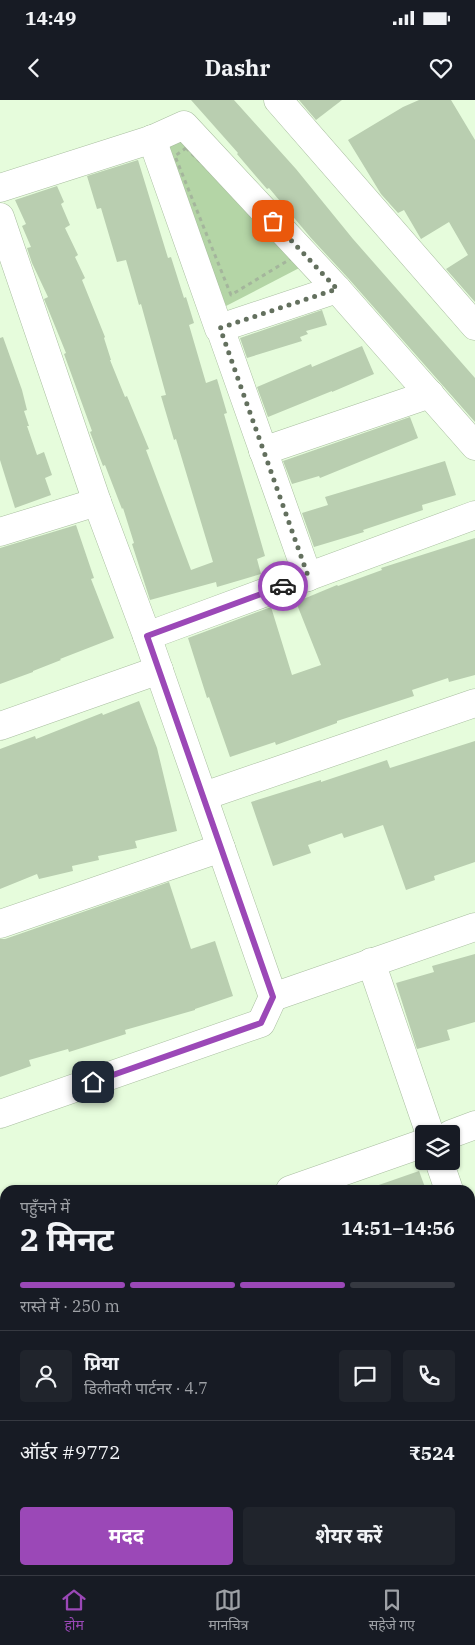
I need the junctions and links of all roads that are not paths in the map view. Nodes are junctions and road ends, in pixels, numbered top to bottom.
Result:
1 (278, 100) edge
2 (153, 139) junction
3 (0, 188) edge
4 (0, 217) edge
5 (337, 289) junction
6 (475, 326) edge
7 (220, 328) junction
8 (430, 394) junction
9 (475, 446) edge
10 (264, 451) junction
11 (97, 502) junction
12 (475, 515) edge
13 (0, 532) edge
14 (308, 576) junction
15 (147, 636) junction
16 (159, 670) junction
17 (475, 703) edge
18 (0, 726) edge
19 (204, 796) junction
20 (221, 848) junction
21 (0, 924) edge
22 (475, 927) edge
23 (371, 962) junction
24 (273, 997) junction
25 (0, 1114) edge
26 (427, 1125) edge
27 (475, 1125) edge
28 (460, 1131) edge
29 (415, 1146) edge
30 (442, 1170) edge
31 (304, 1185) edge
32 (447, 1185) edge

1 - 6 street
2 - 3 street
2 - 5 street
2 - 7 street
4 - 11 street
5 - 7 street
5 - 8 street
7 - 10 street
8 - 9 street
8 - 10 street
10 - 14 street
11 - 13 street
11 - 15 street
12 - 14 street
14 - 15 street
15 - 16 street
16 - 18 street
16 - 19 street
17 - 19 street
19 - 20 street
20 - 21 street
20 - 24 street
22 - 23 street
23 - 24 street
23 - 26 street
24 - 25 street
27 - 28 street
29 - 31 street
30 - 32 street

